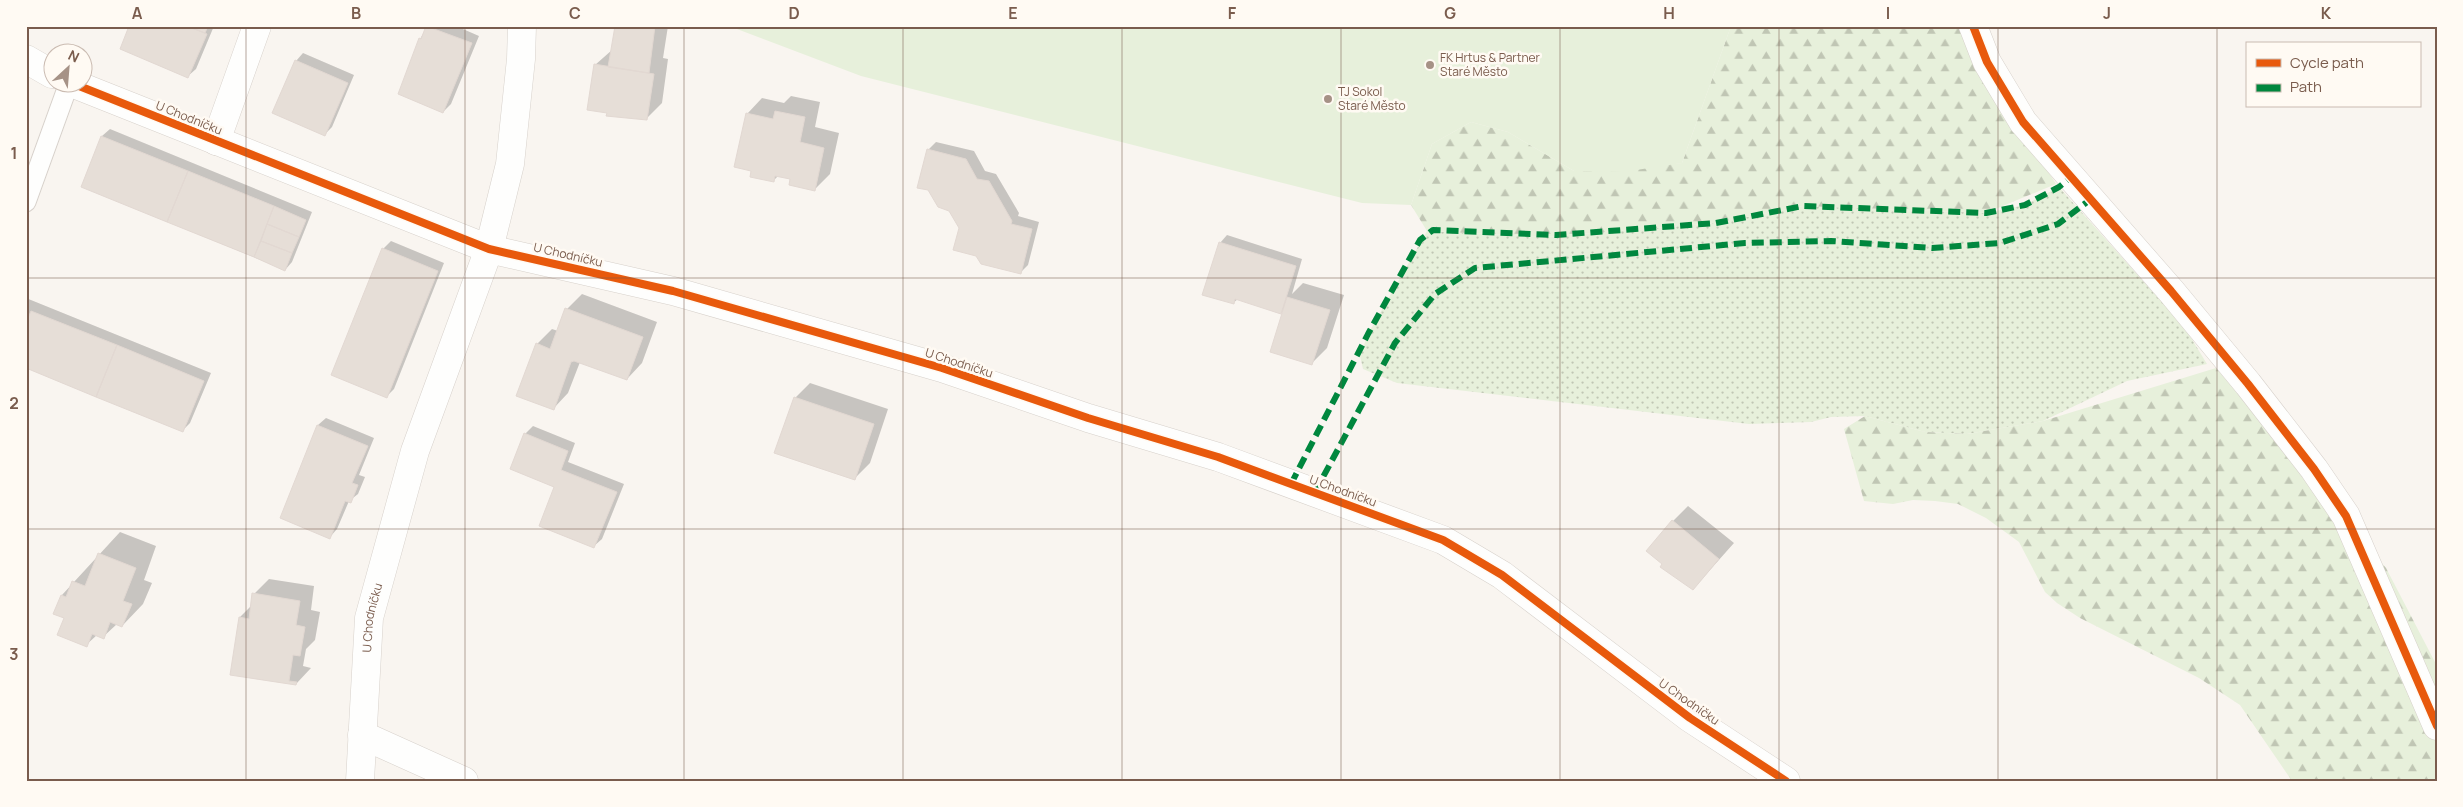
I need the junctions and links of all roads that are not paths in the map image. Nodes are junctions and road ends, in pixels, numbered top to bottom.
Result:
1 (257, 26) edge
2 (522, 26) edge
3 (1973, 26) edge
4 (26, 59) edge
5 (42, 68) edge
6 (66, 92) edge
7 (92, 92) edge
8 (216, 141) junction
9 (26, 202) edge
10 (489, 249) junction
11 (2437, 726) edge
12 (362, 735) junction
13 (360, 781) edge
14 (464, 781) edge
15 (1786, 781) edge

1 - 8 street, U Chodníčku
2 - 10 street, U Chodníčku
3 - 11 street
4 - 5 street
6 - 9 lane
7 - 8 street, U Chodníčku
8 - 10 street, U Chodníčku
10 - 12 street, U Chodníčku
10 - 15 street, U Chodníčku
12 - 13 street, U Chodníčku
12 - 14 street

